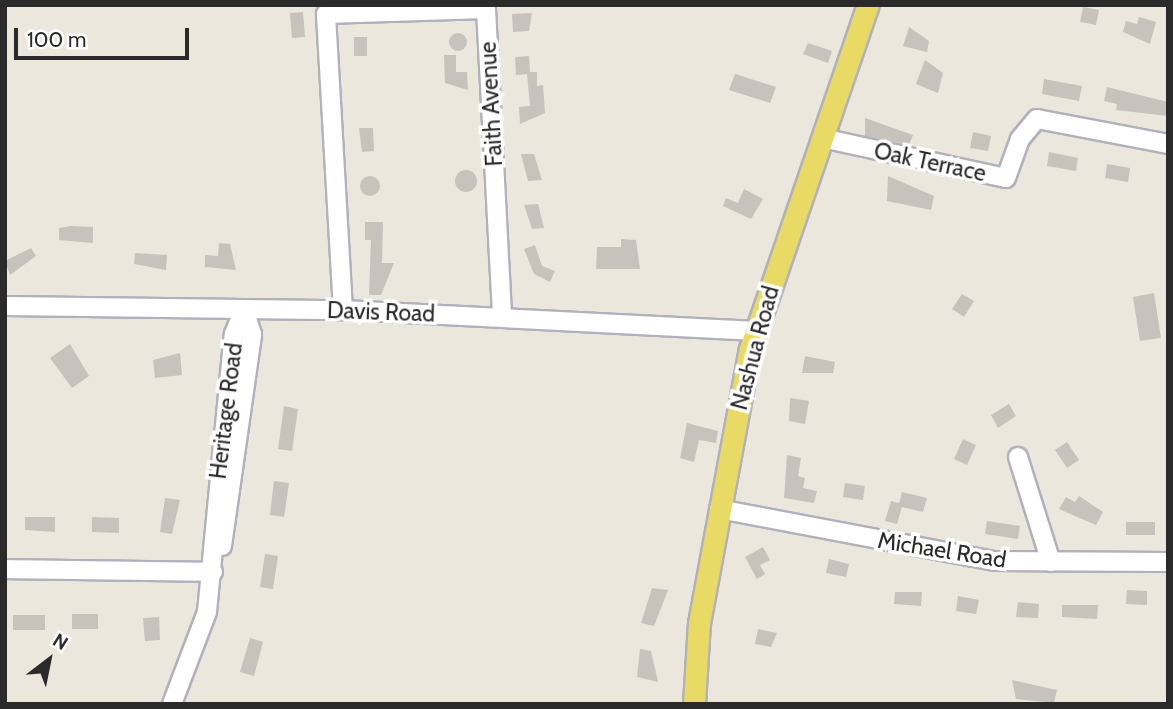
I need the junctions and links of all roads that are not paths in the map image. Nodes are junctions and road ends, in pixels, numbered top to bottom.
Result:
1 (867, 5) edge
2 (822, 138) junction
3 (1168, 144) edge
4 (5, 306) edge
5 (244, 309) junction
6 (343, 310) junction
7 (502, 318) junction
8 (756, 331) junction
9 (1018, 457) dead end
10 (719, 509) junction
11 (1051, 562) junction
12 (1168, 562) edge
13 (213, 567) junction
14 (5, 569) edge
15 (172, 704) edge
16 (694, 704) edge

1 - 2 main road, Nashua Road
2 - 3 street, Oak Terrace
2 - 8 main road, Nashua Road
4 - 5 street, Davis Road
5 - 6 street, Davis Road
5 - 13 street, Heritage Road
6 - 7 street, Davis Road
6 - 7 street, Faith Avenue
7 - 8 street, Davis Road
8 - 10 main road, Nashua Road
9 - 11 street
10 - 11 street, Michael Road
10 - 16 main road, Nashua Road
11 - 12 street, Michael Road
13 - 14 street
13 - 15 street, Heritage Road

